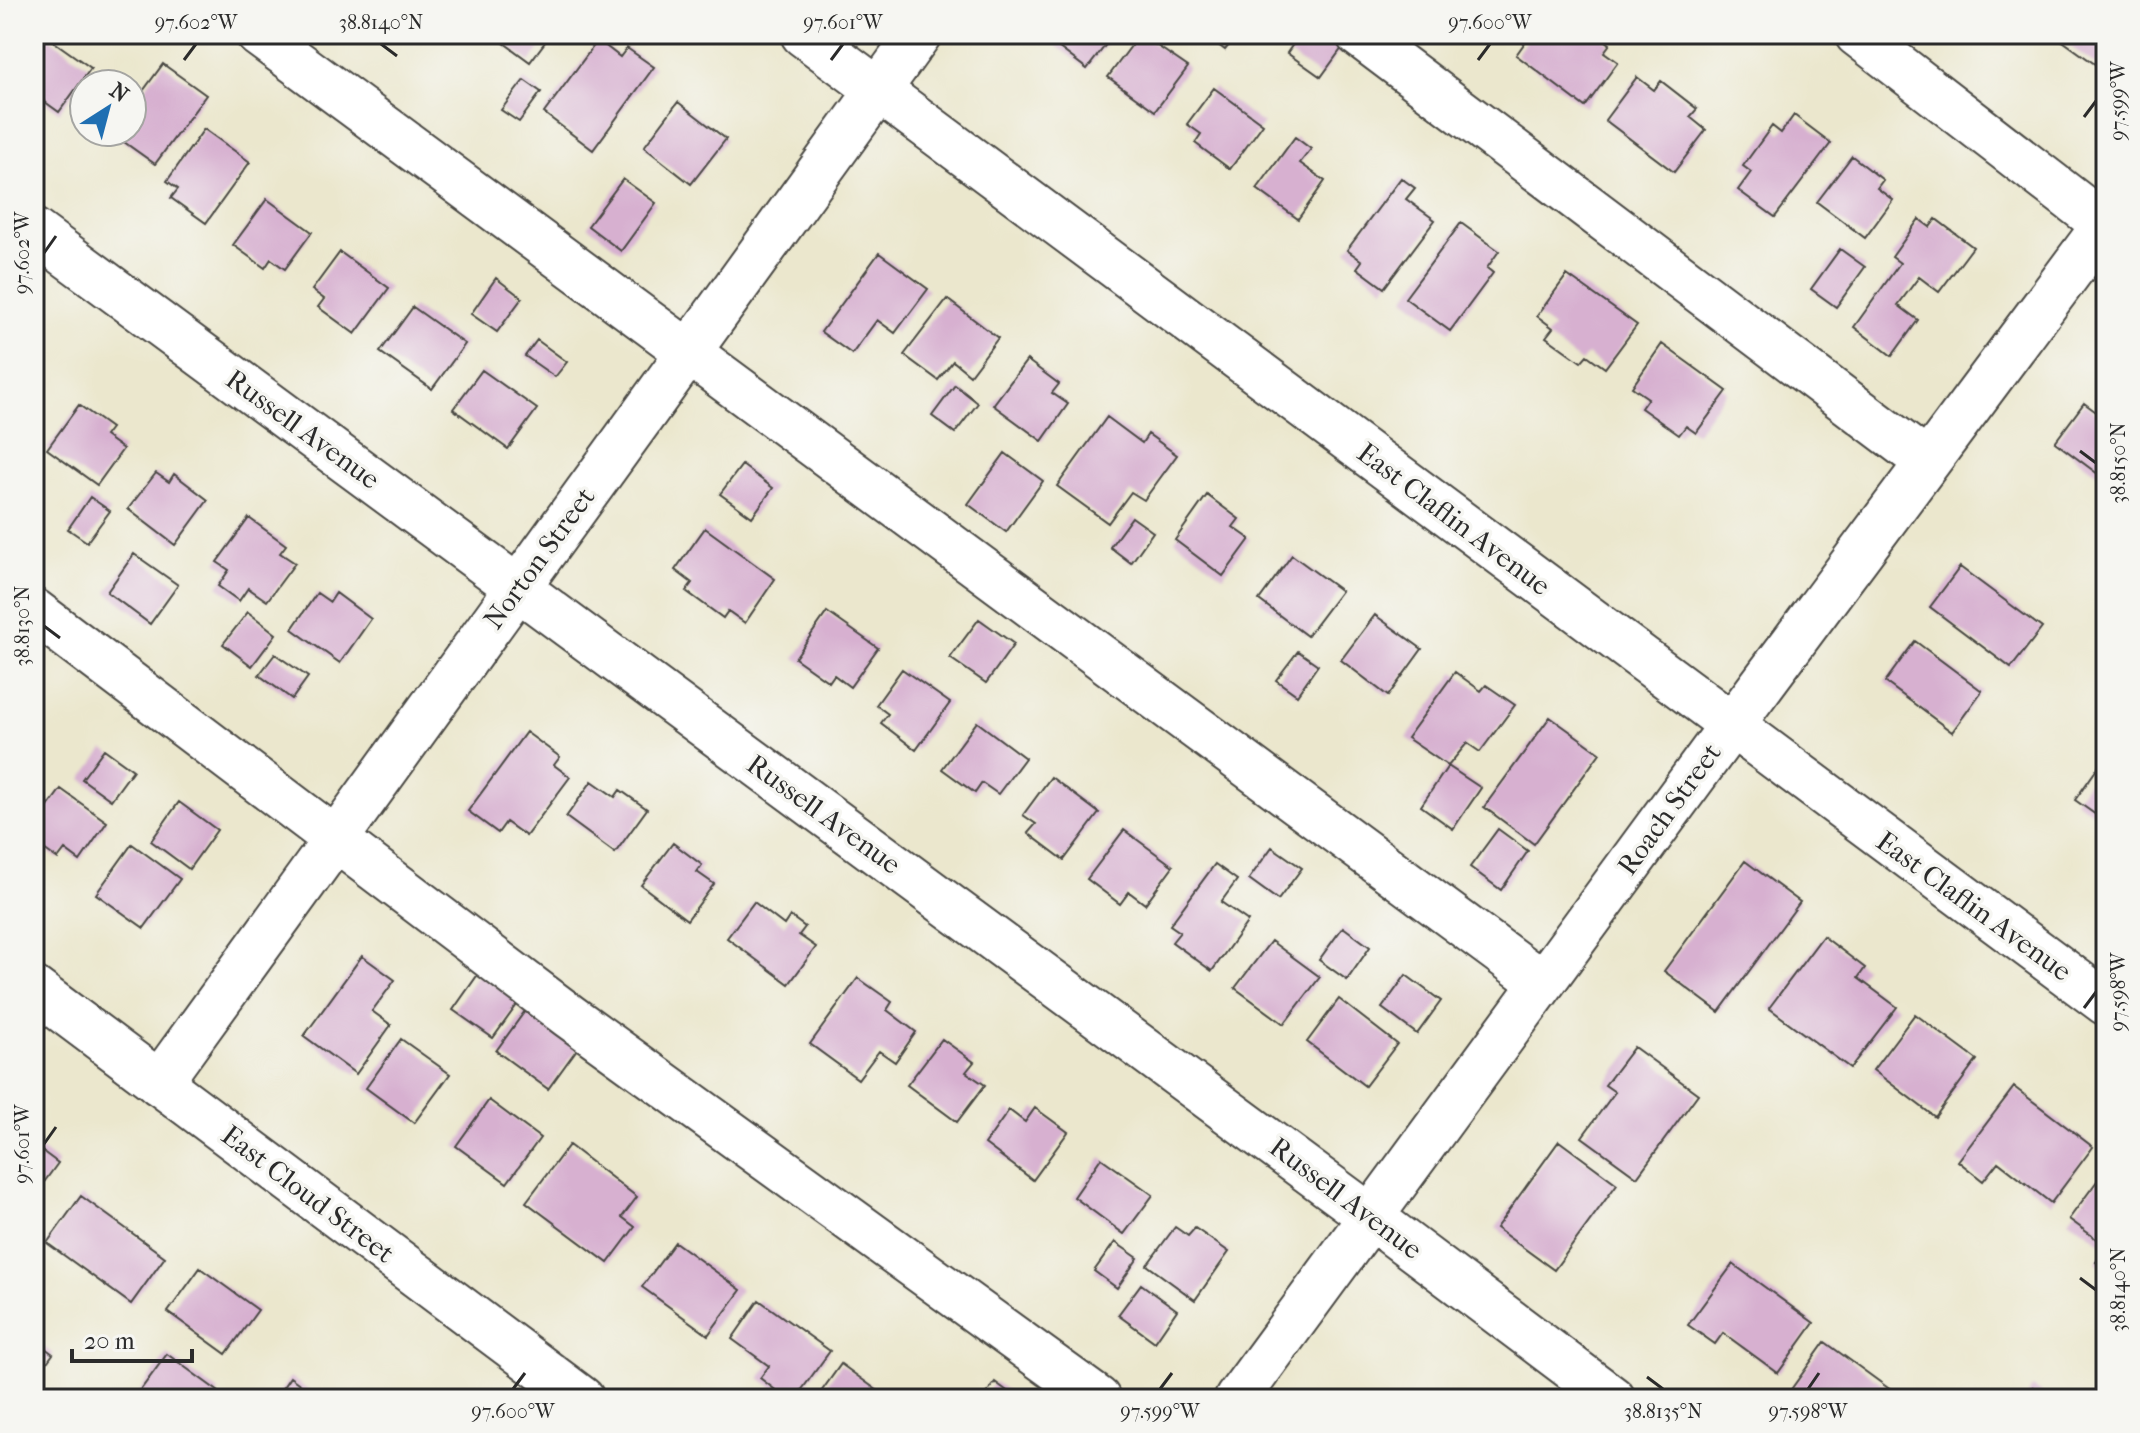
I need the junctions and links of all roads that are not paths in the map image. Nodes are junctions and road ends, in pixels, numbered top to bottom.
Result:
1 (258, 34) edge
2 (803, 34) edge
3 (919, 34) edge
4 (1358, 34) edge
5 (1857, 34) edge
6 (878, 90) junction
7 (2106, 224) edge
8 (34, 231) edge
9 (689, 351) junction
10 (1927, 462) junction
11 (518, 588) junction
12 (34, 611) edge
13 (1731, 726) junction
14 (335, 840) junction
15 (1542, 983) junction
16 (34, 989) edge
17 (2106, 1003) edge
18 (159, 1083) junction
19 (1371, 1217) junction
20 (582, 1399) edge
21 (1098, 1399) edge
22 (1237, 1399) edge
23 (1613, 1399) edge

1 - 9 street
2 - 6 street, East Claflin Avenue
3 - 6 street, Norton Street
4 - 10 street
5 - 7 street
6 - 9 street, Norton Street
6 - 13 street, East Claflin Avenue
7 - 10 street, Roach Street
8 - 11 street, Russell Avenue
9 - 11 street, Norton Street
9 - 15 street
10 - 13 street, Roach Street
11 - 14 street, Norton Street
11 - 19 street, Russell Avenue
12 - 14 street
13 - 15 street, Roach Street
13 - 17 street, East Claflin Avenue
14 - 18 street, Norton Street
14 - 21 street
15 - 19 street, Roach Street
16 - 18 street, East Cloud Street
18 - 20 street, East Cloud Street
19 - 22 street, Roach Street
19 - 23 street, Russell Avenue

